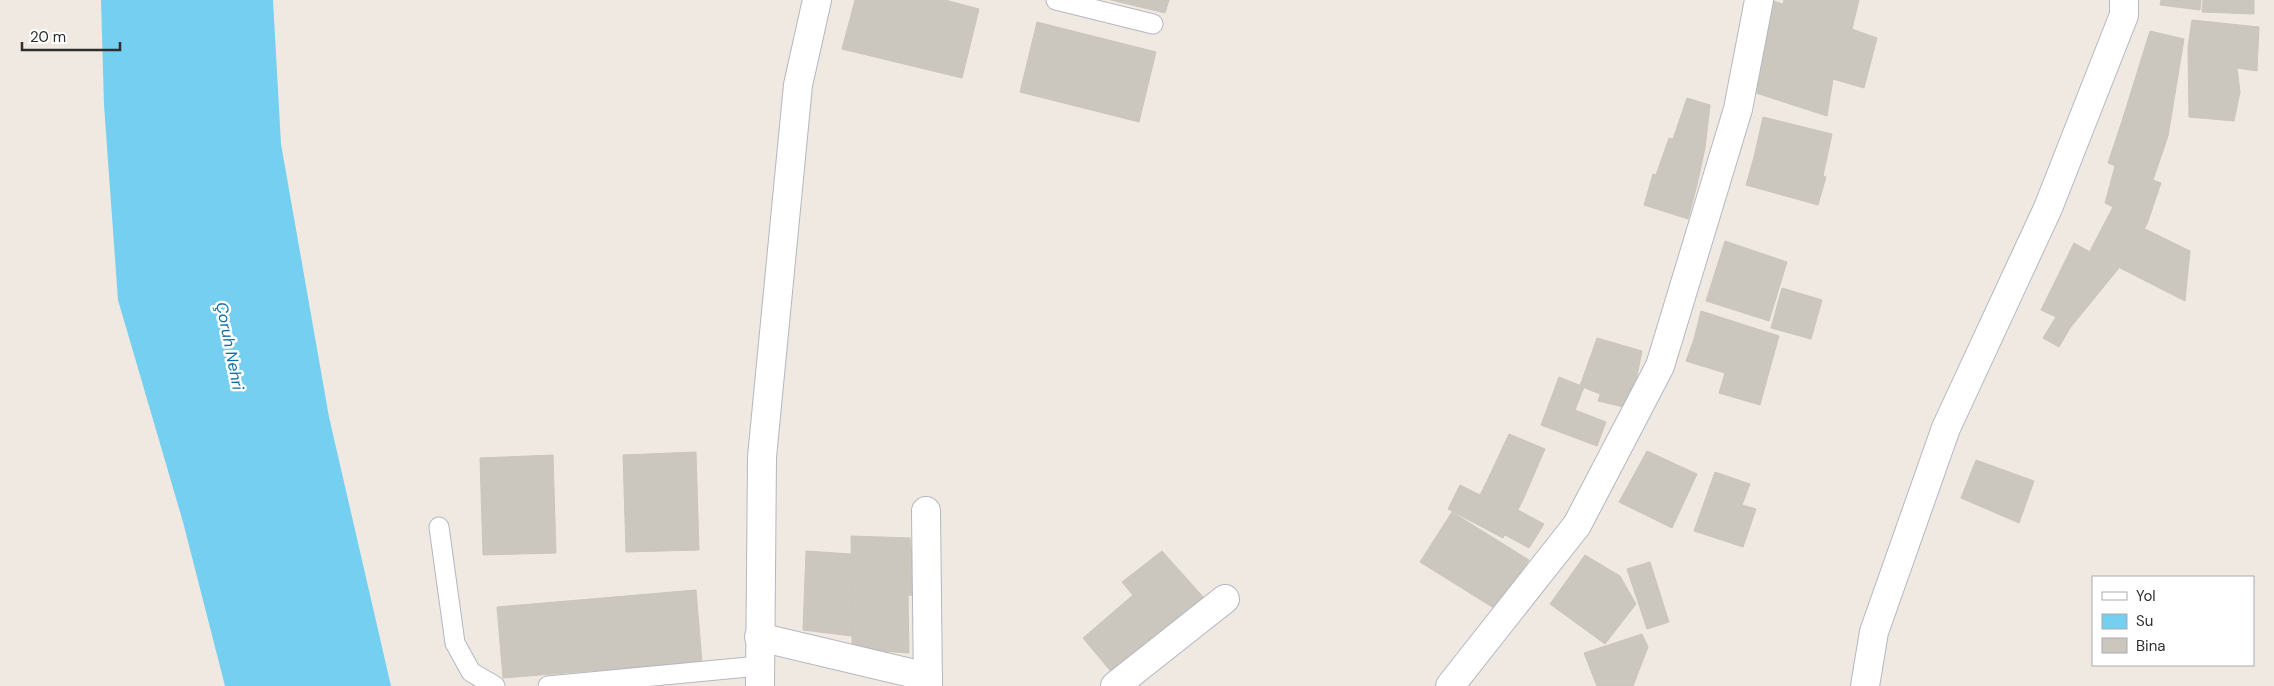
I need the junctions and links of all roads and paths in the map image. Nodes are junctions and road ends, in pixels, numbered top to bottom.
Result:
1 (817, 0) edge
2 (1056, 0) edge
3 (1759, 0) edge
4 (2124, 0) edge
5 (1154, 24) dead end
6 (926, 511) dead end
7 (439, 527) dead end
8 (1224, 599) dead end
9 (759, 637) junction
10 (760, 676) edge
11 (928, 682) edge
12 (495, 686) edge
13 (548, 686) edge
14 (1115, 686) edge
15 (1450, 686) edge
16 (1865, 686) edge

1 - 9 street
2 - 5 lane
3 - 15 street
4 - 16 street
6 - 11 street
7 - 12 lane
8 - 14 street
9 - 10 street
9 - 11 street
10 - 13 lane

